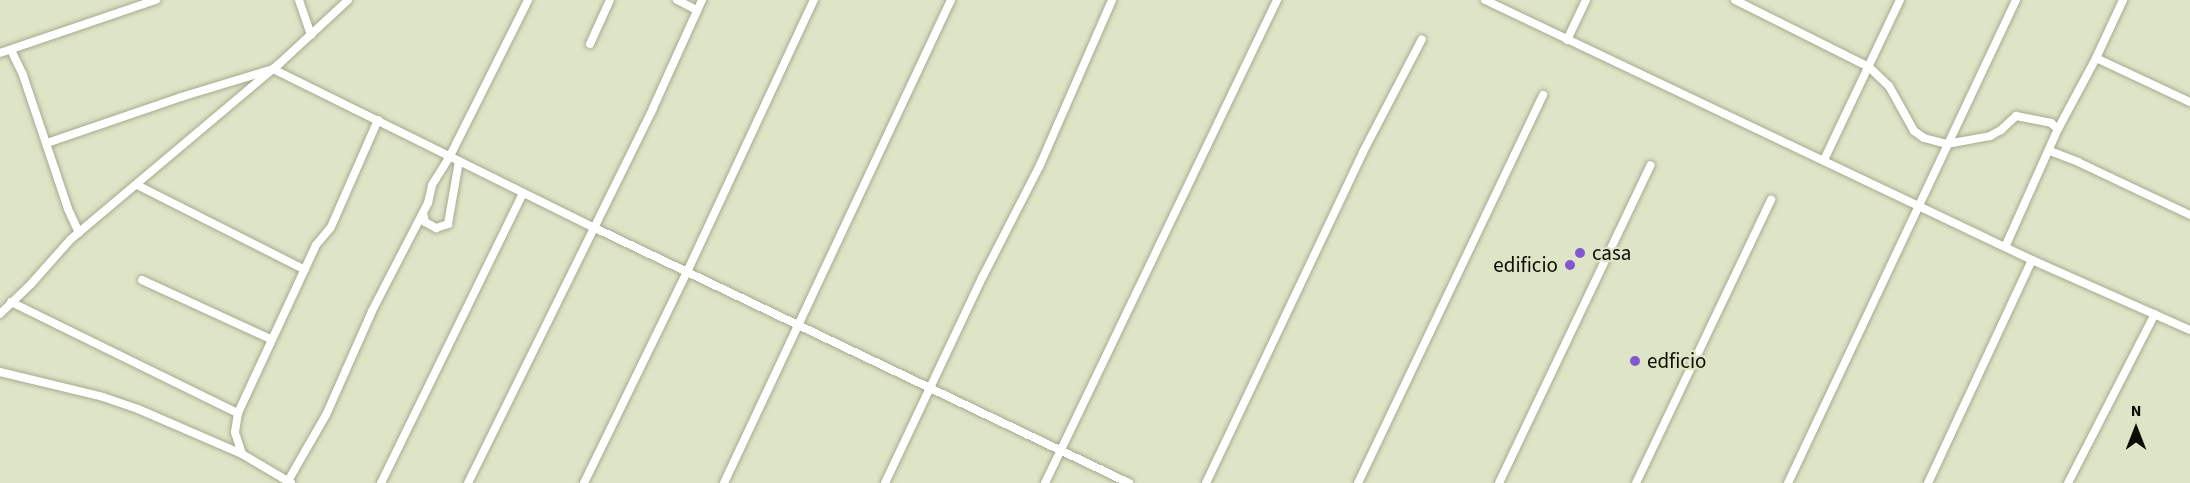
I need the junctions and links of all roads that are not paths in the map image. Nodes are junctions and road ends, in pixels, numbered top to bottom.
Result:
1 (156, 0) edge
2 (299, 0) edge
3 (348, 0) edge
4 (528, 0) edge
5 (610, 0) edge
6 (677, 0) edge
7 (702, 0) edge
8 (813, 0) edge
9 (951, 0) edge
10 (1112, 0) edge
11 (1277, 0) edge
12 (1485, 0) edge
13 (1586, 0) edge
14 (1735, 0) edge
15 (1900, 0) edge
16 (2016, 0) edge
17 (2123, 0) edge
18 (697, 10) junction
19 (311, 35) junction
20 (1422, 39) dead end
21 (1567, 40) junction
22 (590, 44) dead end
23 (11, 50) junction
24 (0, 53) edge
25 (2096, 58) junction
26 (1869, 67) junction
27 (273, 69) junction
28 (1543, 95) dead end
29 (2190, 102) edge
30 (378, 120) junction
31 (2058, 129) junction
32 (47, 143) junction
33 (1947, 144) junction
34 (2050, 151) junction
35 (450, 156) junction
36 (459, 160) junction
37 (1824, 160) junction
38 (1651, 165) dead end
39 (137, 185) junction
40 (523, 193) junction
41 (1771, 200) dead end
42 (1918, 205) junction
43 (423, 213) junction
44 (2190, 215) edge
45 (595, 228) junction
46 (79, 232) junction
47 (2006, 245) junction
48 (2032, 260) junction
49 (305, 270) junction
50 (687, 272) junction
51 (142, 280) dead end
52 (11, 302) junction
53 (0, 314) edge
54 (2155, 314) junction
55 (800, 326) junction
56 (2190, 330) edge
57 (270, 339) junction
58 (0, 372) edge
59 (932, 389) junction
60 (238, 413) junction
61 (1061, 450) junction
62 (242, 454) junction
63 (289, 482) edge
64 (381, 483) edge
65 (468, 483) edge
66 (584, 483) edge
67 (724, 483) edge
68 (885, 483) edge
69 (1045, 483) edge
70 (1129, 483) edge
71 (1206, 483) edge
72 (1358, 483) edge
73 (1499, 483) edge
74 (1636, 483) edge
75 (1788, 483) edge
76 (1928, 483) edge
77 (2068, 483) edge

1 - 23 street
2 - 19 street
3 - 19 street
4 - 35 street
5 - 22 street
6 - 18 street
7 - 18 street
8 - 50 street
9 - 55 street
10 - 59 street
11 - 61 street
12 - 21 street
13 - 21 street
14 - 26 street
15 - 26 street
16 - 33 street
17 - 25 street
18 - 45 street
19 - 27 street
20 - 71 street
21 - 37 street
23 - 24 street
23 - 32 street
25 - 29 street
25 - 31 street
26 - 33 street
26 - 37 street
27 - 30 street
27 - 32 street
27 - 39 street
28 - 72 street
30 - 35 street
30 - 49 street
31 - 33 street
31 - 34 street
32 - 46 street
33 - 42 street
34 - 44 street
34 - 47 street
35 - 36 street
35 - 43 street
36 - 40 street
36 - 43 street
37 - 42 street
38 - 73 street
39 - 46 street
39 - 49 street
40 - 45 street
40 - 64 street
41 - 74 street
42 - 47 street
42 - 75 street
43 - 63 street
45 - 50 street
45 - 65 street
46 - 52 street
47 - 48 street
48 - 54 street
48 - 76 street
49 - 57 street
50 - 55 street
50 - 66 street
51 - 57 street
52 - 53 street
52 - 60 street
54 - 56 street
54 - 77 street
55 - 59 street
55 - 67 street
57 - 60 street
58 - 62 street
59 - 61 street
59 - 68 street
60 - 62 street
61 - 69 street
61 - 70 street
62 - 63 street

